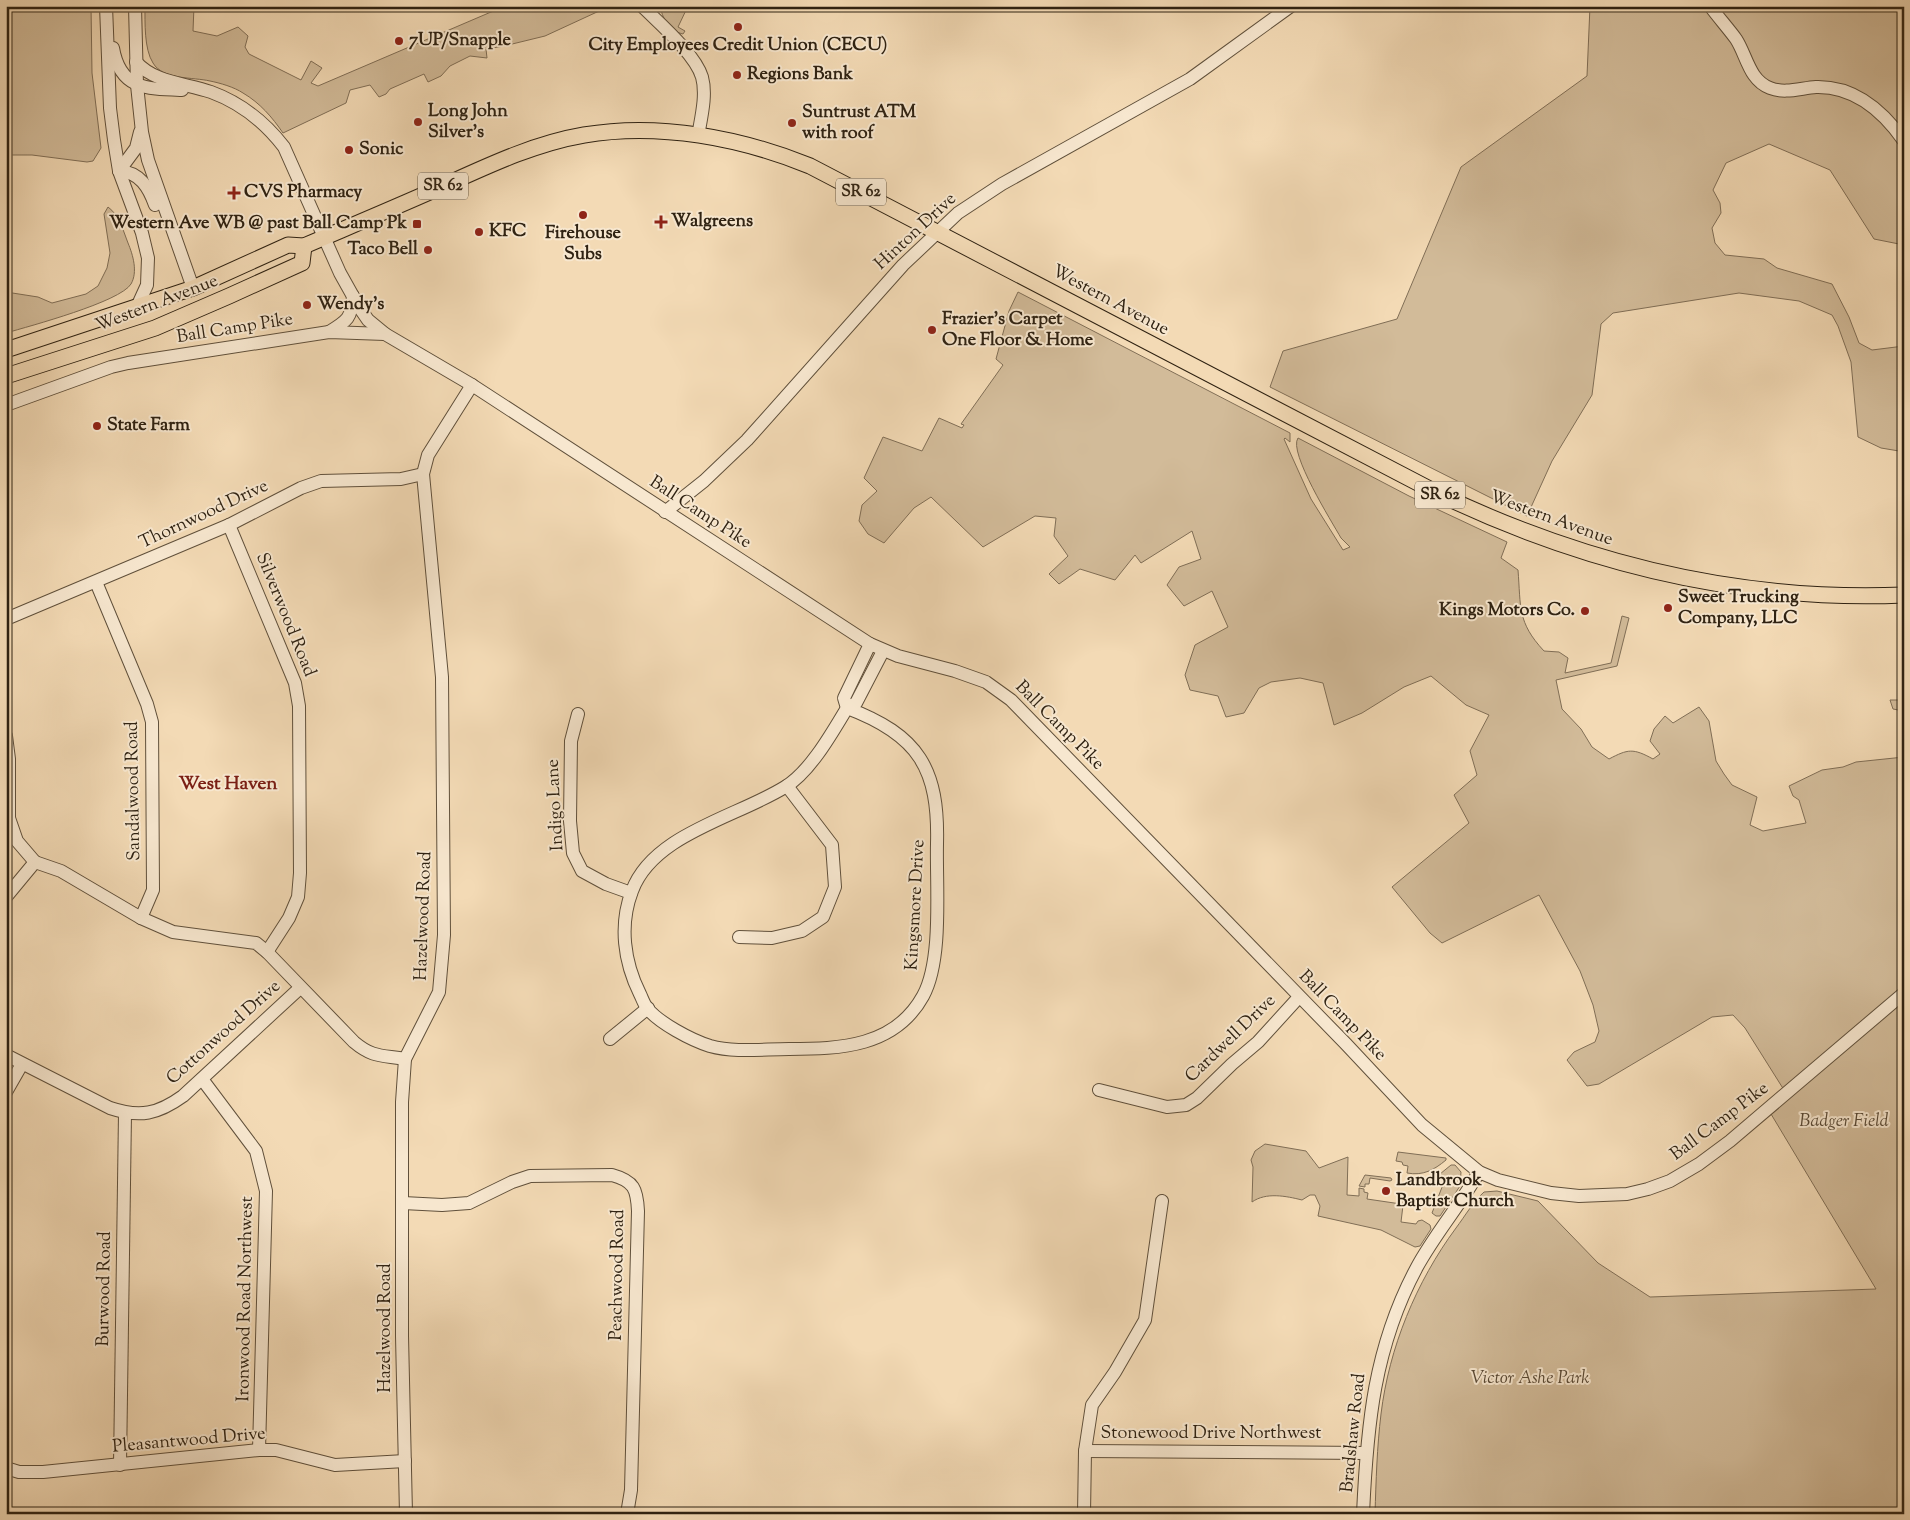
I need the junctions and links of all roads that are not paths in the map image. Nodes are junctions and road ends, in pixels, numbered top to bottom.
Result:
1 (106, 6) edge
2 (110, 6) edge
3 (135, 6) edge
4 (642, 6) edge
5 (1291, 6) edge
6 (1710, 6) edge
7 (136, 62) junction
8 (137, 85) junction
9 (200, 89) junction
10 (142, 127) junction
11 (698, 136) junction
12 (1904, 141) edge
13 (119, 171) junction
14 (937, 232) junction
15 (325, 237) junction
16 (304, 246) junction
17 (180, 251) junction
18 (193, 288) junction
19 (353, 296) junction
20 (137, 307) junction
21 (155, 328) junction
22 (329, 332) junction
23 (386, 334) junction
24 (6, 350) edge
25 (6, 376) edge
26 (472, 385) junction
27 (6, 405) edge
28 (423, 474) junction
29 (665, 512) junction
30 (228, 526) junction
31 (96, 582) junction
32 (1904, 595) edge
33 (6, 619) edge
34 (870, 644) junction
35 (883, 651) junction
36 (847, 708) junction
37 (578, 714) dead end
38 (6, 736) edge
39 (787, 786) junction
40 (35, 862) junction
41 (631, 893) junction
42 (6, 897) edge
43 (141, 918) junction
44 (739, 937) dead end
45 (267, 952) junction
46 (300, 988) junction
47 (1904, 993) edge
48 (1299, 997) junction
49 (648, 1008) junction
50 (610, 1039) dead end
51 (6, 1055) edge
52 (405, 1059) junction
53 (22, 1064) junction
54 (202, 1079) junction
55 (1098, 1090) dead end
56 (6, 1092) edge
57 (125, 1113) junction
58 (1479, 1172) junction
59 (1162, 1201) dead end
60 (403, 1203) junction
61 (259, 1450) junction
62 (1085, 1451) junction
63 (1366, 1453) junction
64 (405, 1461) junction
65 (120, 1465) junction
66 (6, 1468) edge
67 (406, 1514) edge
68 (627, 1514) edge
69 (1084, 1514) edge
70 (1363, 1514) edge

1 - 13 street
2 - 8 street
3 - 7 street
4 - 11 street
5 - 14 street, Hinton Drive
6 - 12 street
7 - 8 street
7 - 9 street
8 - 9 street
8 - 10 street
9 - 15 street
10 - 13 street
10 - 17 street
11 - 14 main road, Western Avenue / SR 62
11 - 15 main road, Western Avenue / SR 62
13 - 17 street
13 - 20 street
14 - 29 street, Hinton Drive
14 - 32 main road, Western Avenue / SR 62
15 - 16 main road, Western Avenue / SR 62
15 - 19 street
16 - 18 main road, Western Avenue / SR 62
16 - 21 main road, Western Avenue
17 - 18 street
18 - 20 main road, Western Avenue / SR 62
18 - 21 main road
19 - 22 street
19 - 23 street
20 - 24 main road, Western Avenue / SR 62
21 - 25 main road, Western Avenue
22 - 23 street, Ball Camp Pike
22 - 27 street, Ball Camp Pike
23 - 26 street, Ball Camp Pike
26 - 28 street, Hazelwood Road
26 - 29 street, Ball Camp Pike
28 - 30 street, Thornwood Drive
28 - 52 street, Hazelwood Road
29 - 34 street, Ball Camp Pike
30 - 31 street, Thornwood Drive
30 - 45 street, Silverwood Road
31 - 33 street, Thornwood Drive
31 - 43 street, Sandalwood Road
34 - 35 street, Ball Camp Pike
34 - 36 street, Kingsmore Drive
35 - 36 street, Kingsmore Drive
35 - 48 street, Ball Camp Pike
36 - 39 street, Kingsmore Drive
36 - 49 street, Kingsmore Drive
37 - 41 street, Indigo Lane
38 - 40 street
39 - 41 street, Kingsmore Drive
39 - 44 street
40 - 42 street
40 - 43 street
41 - 49 street, Kingsmore Drive
43 - 45 street
45 - 46 street
46 - 52 street
46 - 54 street, Cottonwood Drive
47 - 58 street, Ball Camp Pike
48 - 55 street, Cardwell Drive
48 - 58 street, Ball Camp Pike
49 - 50 street
51 - 53 street, Cottonwood Drive
52 - 60 street, Hazelwood Road
53 - 56 street
53 - 57 street, Cottonwood Drive
54 - 57 street, Cottonwood Drive
54 - 61 street, Ironwood Road Northwest
57 - 65 street, Burwood Road
58 - 63 street, Bradshaw Road
59 - 62 street
60 - 64 street, Hazelwood Road
60 - 68 street, Peachwood Road
61 - 64 street, Pleasantwood Drive
61 - 65 street, Pleasantwood Drive
62 - 63 street, Stonewood Drive Northwest
62 - 69 street
63 - 70 street, Bradshaw Road
64 - 67 street, Hazelwood Road
65 - 66 street, Pleasantwood Drive

